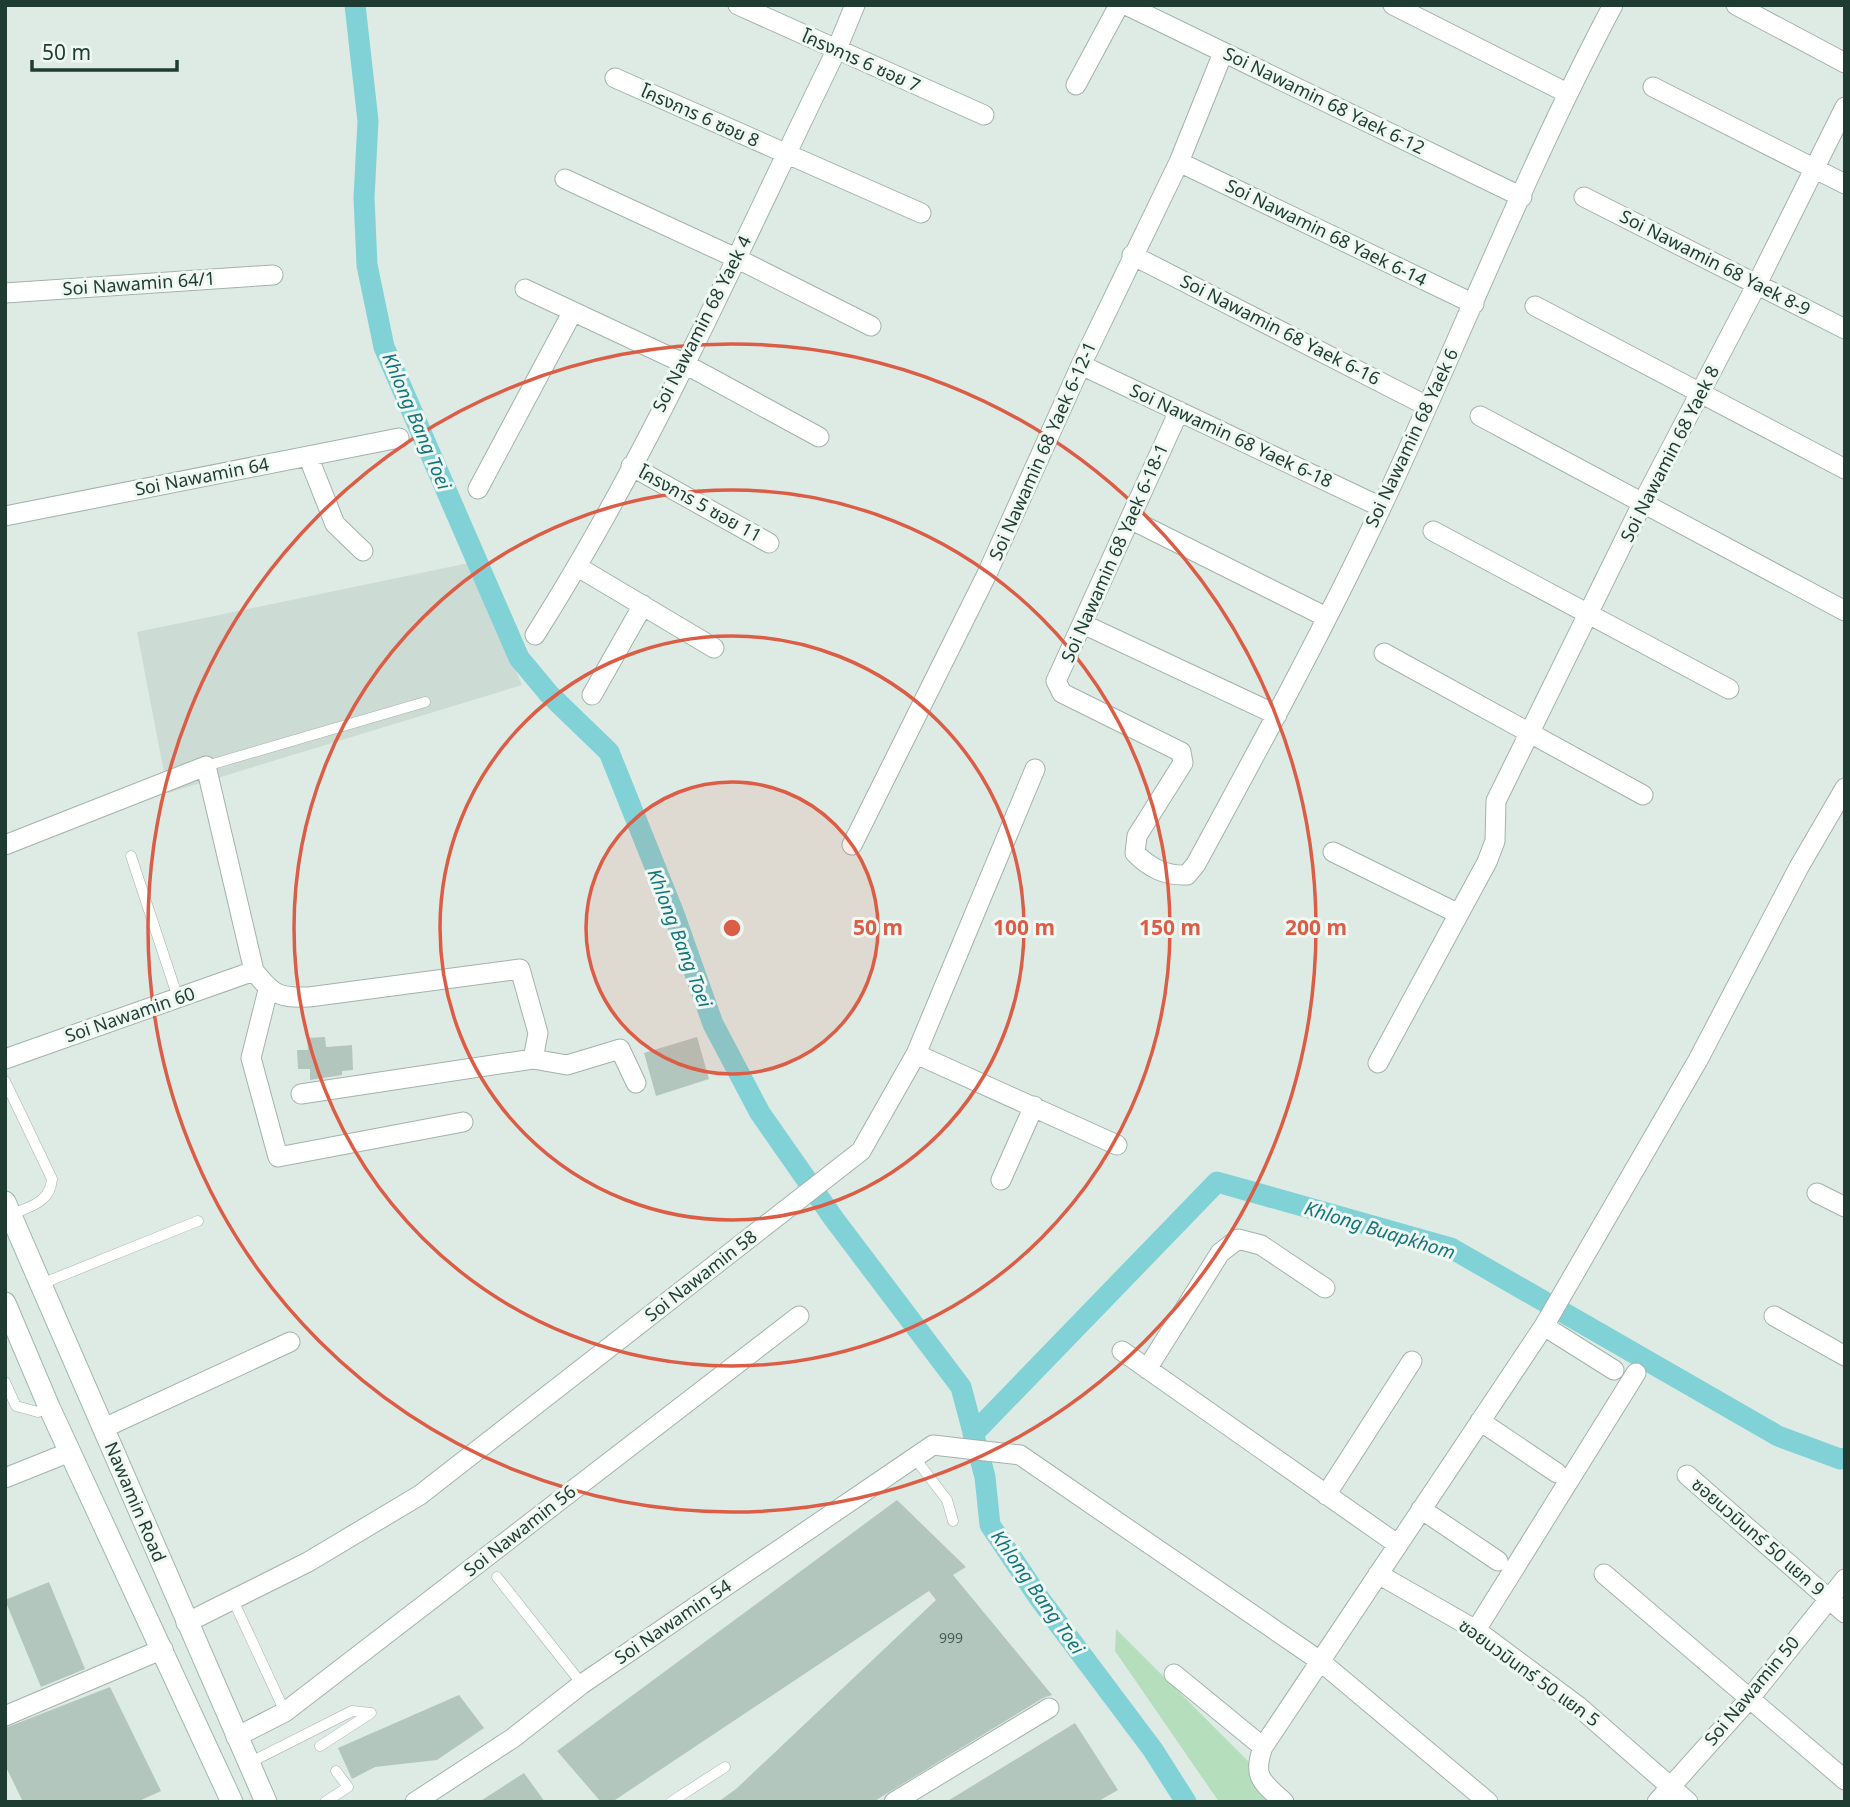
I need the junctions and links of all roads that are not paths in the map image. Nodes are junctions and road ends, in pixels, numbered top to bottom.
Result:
1 (738, 5) edge
2 (855, 5) edge
3 (1119, 5) edge
4 (1126, 5) edge
5 (1393, 5) edge
6 (1613, 5) edge
7 (1736, 5) edge
8 (836, 51) junction
9 (1223, 53) junction
10 (1845, 63) edge
11 (615, 78) dead end
12 (1076, 85) dead end
13 (1653, 87) dead end
14 (1567, 93) junction
15 (1845, 107) edge
16 (985, 115) dead end
17 (785, 154) junction
18 (1178, 162) junction
19 (1815, 169) junction
20 (565, 179) dead end
21 (1845, 184) edge
22 (1522, 197) junction
23 (1584, 197) dead end
24 (921, 213) dead end
25 (1132, 255) junction
26 (736, 258) junction
27 (273, 275) dead end
28 (1758, 284) junction
29 (525, 289) dead end
30 (5, 293) edge
31 (1474, 304) junction
32 (1535, 306) dead end
33 (572, 313) junction
34 (871, 326) dead end
35 (1845, 329) edge
36 (684, 363) junction
37 (1081, 365) junction
38 (1701, 395) junction
39 (1427, 406) junction
40 (1179, 411) junction
41 (1480, 416) dead end
42 (820, 437) dead end
43 (399, 438) dead end
44 (308, 456) junction
45 (631, 466) junction
46 (1845, 469) edge
47 (478, 489) dead end
48 (1643, 502) junction
49 (1381, 507) junction
50 (5, 516) edge
51 (1130, 519) junction
52 (1433, 531) dead end
53 (769, 543) dead end
54 (363, 551) dead end
55 (578, 567) junction
56 (643, 606) junction
57 (1845, 611) edge
58 (1588, 616) junction
59 (1326, 617) junction
60 (1083, 624) junction
61 (535, 635) dead end
62 (714, 648) dead end
63 (1384, 653) dead end
64 (1729, 689) dead end
65 (592, 695) dead end
66 (425, 702) dead end
67 (1277, 715) junction
68 (1530, 735) junction
69 (206, 766) junction
70 (1035, 769) dead end
71 (1845, 788) edge
72 (1643, 795) dead end
73 (5, 845) edge
74 (852, 845) dead end
75 (1334, 852) dead end
76 (131, 856) dead end
77 (1196, 864) joint
78 (1459, 914) junction
79 (254, 971) junction
80 (268, 990) junction
81 (178, 998) junction
82 (916, 1054) junction
83 (5, 1059) edge
84 (533, 1059) junction
85 (1378, 1063) dead end
86 (5, 1082) edge
87 (636, 1083) dead end
88 (301, 1094) dead end
89 (1034, 1107) junction
90 (463, 1122) dead end
91 (1117, 1145) dead end
92 (1001, 1180) dead end
93 (1817, 1193) dead end
94 (1845, 1207) edge
95 (8, 1208) edge
96 (198, 1221) dead end
97 (41, 1284) junction
98 (1325, 1288) dead end
99 (5, 1303) edge
100 (799, 1316) dead end
101 (1774, 1316) dead end
102 (1547, 1320) junction
103 (290, 1342) dead end
104 (1122, 1351) dead end
105 (1843, 1351) edge
106 (1412, 1361) dead end
107 (1147, 1369) junction
108 (1614, 1370) dead end
109 (1636, 1373) dead end
110 (5, 1382) edge
111 (49, 1407) junction
112 (1480, 1421) junction
113 (104, 1428) junction
114 (70, 1452) junction
115 (914, 1457) junction
116 (1558, 1473) dead end
117 (1688, 1475) dead end
118 (5, 1478) edge
119 (1326, 1494) junction
120 (1421, 1509) junction
121 (953, 1521) dead end
122 (1397, 1544) junction
123 (1498, 1561) dead end
124 (1378, 1574) junction
125 (1604, 1574) dead end
126 (497, 1577) dead end
127 (1845, 1579) edge
128 (1828, 1599) junction
129 (233, 1600) junction
130 (1845, 1613) edge
131 (186, 1623) junction
132 (1476, 1630) junction
133 (163, 1649) junction
134 (1320, 1661) junction
135 (1174, 1674) dead end
136 (582, 1684) junction
137 (1750, 1698) junction
138 (1049, 1708) dead end
139 (285, 1712) junction
140 (5, 1716) edge
141 (236, 1737) junction
142 (320, 1746) dead end
143 (1263, 1747) junction
144 (248, 1763) junction
145 (725, 1767) dead end
146 (336, 1771) dead end
147 (1845, 1780) edge
148 (1670, 1786) junction
149 (232, 1802) edge
150 (266, 1802) edge
151 (325, 1802) edge
152 (415, 1802) edge
153 (671, 1802) edge
154 (894, 1802) edge
155 (1284, 1802) edge
156 (1488, 1802) edge
157 (1657, 1802) edge
158 (1688, 1802) edge

1 - 8 street, โครงการ 6 ซอย 7
2 - 8 street, Soi Nawamin 68 Yaek 4
3 - 12 street
4 - 9 street, Soi Nawamin 68 Yaek 6-12
5 - 14 street
6 - 14 street, Soi Nawamin 68 Yaek 6
7 - 10 street
8 - 16 street, โครงการ 6 ซอย 7
8 - 17 street, Soi Nawamin 68 Yaek 4
9 - 18 street, Soi Nawamin 68 Yaek 6-12-1
9 - 22 street, Soi Nawamin 68 Yaek 6-12
11 - 17 street, โครงการ 6 ซอย 8
13 - 19 street
14 - 22 street, Soi Nawamin 68 Yaek 6
15 - 19 street, Soi Nawamin 68 Yaek 8
17 - 24 street, โครงการ 6 ซอย 8
17 - 26 street, Soi Nawamin 68 Yaek 4
18 - 25 street, Soi Nawamin 68 Yaek 6-12-1
18 - 31 street, Soi Nawamin 68 Yaek 6-14
19 - 21 street
19 - 28 street, Soi Nawamin 68 Yaek 8
20 - 26 street
22 - 31 street, Soi Nawamin 68 Yaek 6
23 - 28 street, Soi Nawamin 68 Yaek 8-9
25 - 37 street, Soi Nawamin 68 Yaek 6-12-1
25 - 39 street, Soi Nawamin 68 Yaek 6-16
26 - 34 street
26 - 36 street, Soi Nawamin 68 Yaek 4
27 - 30 street, Soi Nawamin 64/1
28 - 35 street, Soi Nawamin 68 Yaek 8-9
28 - 38 street, Soi Nawamin 68 Yaek 8
29 - 33 street
31 - 39 street, Soi Nawamin 68 Yaek 6
32 - 38 street
33 - 36 street
33 - 47 street
36 - 42 street
36 - 45 street, Soi Nawamin 68 Yaek 4
37 - 40 street, Soi Nawamin 68 Yaek 6-18
37 - 74 street, Soi Nawamin 68 Yaek 6-12-1
38 - 46 street
38 - 48 street, Soi Nawamin 68 Yaek 8
39 - 49 street, Soi Nawamin 68 Yaek 6
40 - 49 street, Soi Nawamin 68 Yaek 6-18
40 - 51 street, Soi Nawamin 68 Yaek 6-18-1
41 - 48 street
43 - 44 street, Soi Nawamin 64
44 - 50 street, Soi Nawamin 64
44 - 54 street
45 - 53 street, โครงการ 5 ซอย 11
45 - 55 street, Soi Nawamin 68 Yaek 4
48 - 57 street
48 - 58 street, Soi Nawamin 68 Yaek 8
49 - 59 street, Soi Nawamin 68 Yaek 6
51 - 59 street
51 - 60 street, Soi Nawamin 68 Yaek 6-18-1
52 - 58 street
55 - 56 street
55 - 61 street, Soi Nawamin 68 Yaek 4
56 - 62 street
56 - 65 street
58 - 64 street
58 - 68 street, Soi Nawamin 68 Yaek 8
59 - 67 street, Soi Nawamin 68 Yaek 6
60 - 67 street
60 - 77 street, Soi Nawamin 68 Yaek 6-18-1
63 - 68 street
66 - 69 lane
67 - 77 street, Soi Nawamin 68 Yaek 6
68 - 72 street
68 - 78 street, Soi Nawamin 68 Yaek 8
69 - 73 street
69 - 79 street
70 - 82 street, Soi Nawamin 58
71 - 102 street
75 - 78 street
76 - 81 lane
78 - 85 street
79 - 80 street
79 - 81 street, Soi Nawamin 60
80 - 84 street
80 - 90 street
81 - 83 street, Soi Nawamin 60
82 - 89 street
82 - 129 street, Soi Nawamin 58
84 - 87 street
84 - 88 street
86 - 95 lane
89 - 91 street
89 - 92 street
93 - 94 street
95 - 97 main road, Nawamin Road
96 - 97 lane
97 - 113 main road, Nawamin Road
98 - 107 street
99 - 111 main road, Nawamin Road
100 - 139 street, Soi Nawamin 56
101 - 105 street
102 - 108 street
102 - 112 street
103 - 113 street
104 - 107 street
106 - 119 street
107 - 119 street
109 - 132 street
110 - 111 lane
111 - 114 main road, Nawamin Road
112 - 116 street
112 - 120 street
113 - 131 main road, Nawamin Road
114 - 118 street
114 - 133 main road, Nawamin Road
115 - 121 lane
115 - 134 street, Soi Nawamin 54
115 - 136 street, Soi Nawamin 54
117 - 128 street, ซอยนวมินทร์ 50 แยก 9
119 - 122 street
120 - 122 street
120 - 123 street
122 - 124 street
124 - 132 street, ซอยนวมินทร์ 50 แยก 5
124 - 134 street
125 - 137 street
126 - 136 lane
127 - 128 street, Soi Nawamin 50
128 - 130 street, ซอยนวมินทร์ 50 แยก 9
128 - 137 street, Soi Nawamin 50
129 - 131 street, Soi Nawamin 58
129 - 139 lane
131 - 141 main road, Nawamin Road
132 - 148 street, ซอยนวมินทร์ 50 แยก 5
133 - 140 street
133 - 149 main road, Nawamin Road
134 - 143 street
134 - 156 street
135 - 143 street
136 - 152 street, Soi Nawamin 54
137 - 147 street
137 - 148 street, Soi Nawamin 50
138 - 154 street
139 - 141 street, Soi Nawamin 56
141 - 144 main road, Nawamin Road
142 - 144 lane
143 - 155 street
144 - 150 main road, Nawamin Road
145 - 153 lane
146 - 151 lane
148 - 157 street, Soi Nawamin 50
148 - 158 street, ซอยนวมินทร์ 50 แยก 5

